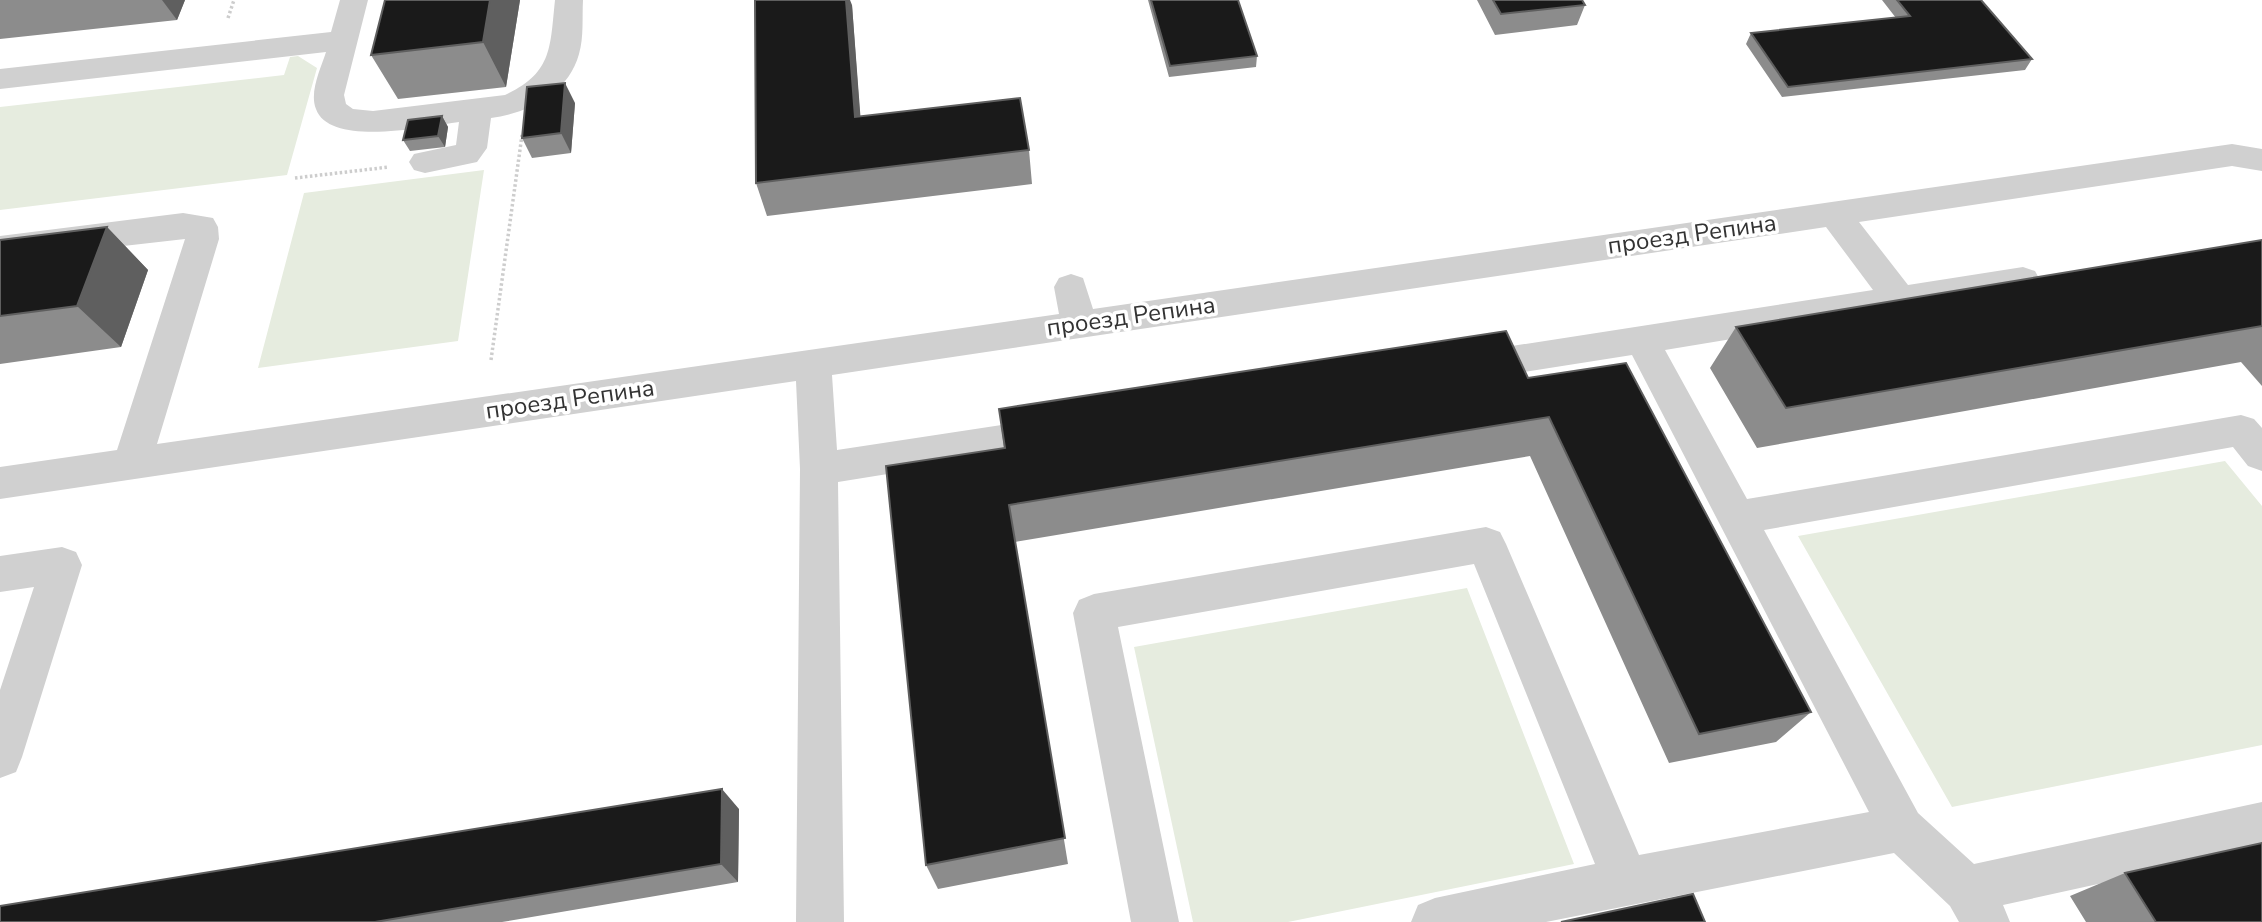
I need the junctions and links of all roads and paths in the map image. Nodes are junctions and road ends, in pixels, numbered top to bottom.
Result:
1 (354, 0) edge
2 (569, 0) edge
3 (344, 40) junction
4 (0, 79) edge
5 (527, 99) junction
6 (477, 109) junction
7 (2262, 160) edge
8 (425, 162) joint
9 (295, 178) dead end
10 (1834, 213) junction
11 (0, 248) edge
12 (2060, 274) edge
13 (1071, 287) dead end
14 (1899, 299) junction
15 (1079, 324) junction
16 (1642, 340) junction
17 (491, 360) dead end
18 (813, 363) junction
19 (1436, 372) edge
20 (1093, 426) edge
21 (2262, 455) edge
22 (132, 463) junction
23 (819, 469) junction
24 (0, 483) edge
25 (1736, 518) junction
26 (0, 575) edge
27 (0, 757) edge
28 (2262, 825) edge
29 (1902, 829) junction
30 (1626, 881) junction
31 (1976, 905) edge
32 (820, 922) edge
33 (1155, 922) edge
34 (1435, 922) edge

1 - 3 street
2 - 5 street
3 - 4 street
3 - 6 street
5 - 6 street
5 - 17 path
6 - 8 street
7 - 10 street, проезд Репина
8 - 9 path
10 - 14 street
10 - 15 street, проезд Репина
11 - 22 street
12 - 14 street
13 - 15 street
14 - 16 street
15 - 18 street, проезд Репина
16 - 19 street
16 - 25 street
18 - 22 street, проезд Репина
18 - 23 street
20 - 23 street
21 - 25 street
22 - 24 street, проезд Репина
23 - 32 street
25 - 29 street
26 - 27 street
28 - 31 street
29 - 30 street
29 - 31 street
30 - 33 street
30 - 34 street

